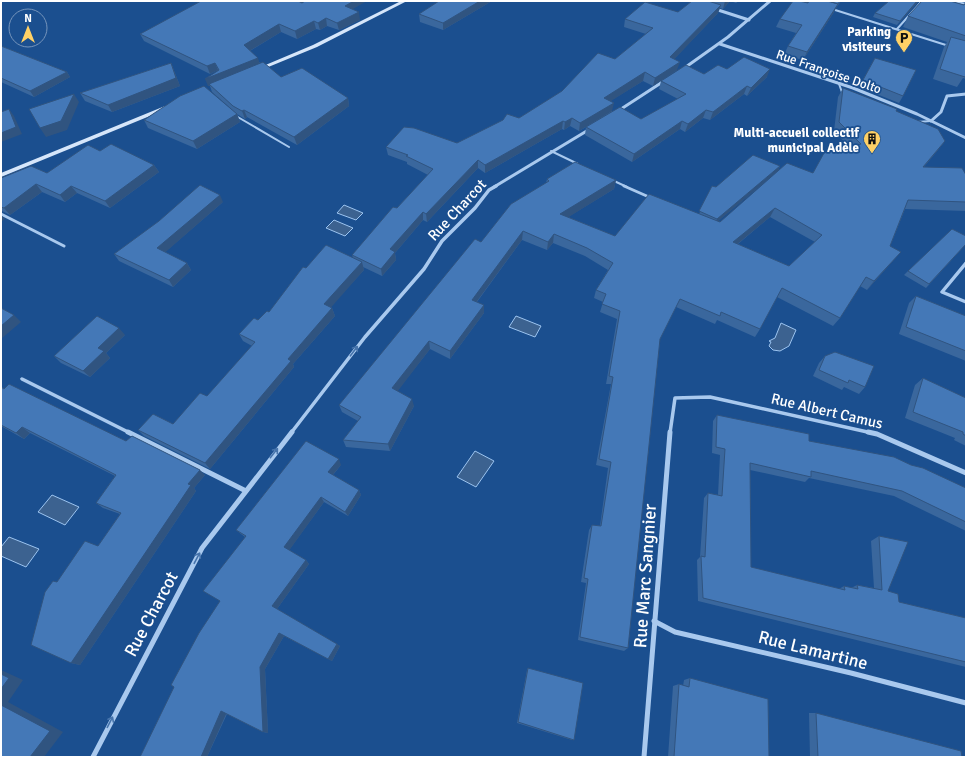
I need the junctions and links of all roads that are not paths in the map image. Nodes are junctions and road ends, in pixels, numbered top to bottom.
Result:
1 (405, 1) edge
2 (770, 1) edge
3 (922, 1) edge
4 (953, 1) edge
5 (966, 4) edge
6 (711, 8) edge
7 (828, 8) edge
8 (749, 20) junction
9 (896, 28) junction
10 (720, 44) junction
11 (951, 46) edge
12 (250, 73) edge
13 (677, 73) edge
14 (671, 77) edge
15 (839, 84) junction
16 (966, 94) edge
17 (850, 98) edge
18 (174, 105) edge
19 (615, 113) edge
20 (235, 116) edge
21 (931, 121) junction
22 (916, 122) edge
23 (596, 125) edge
24 (966, 138) edge
25 (289, 147) edge
26 (551, 151) junction
27 (580, 164) edge
28 (1, 175) edge
29 (608, 178) edge
30 (651, 198) edge
31 (1, 214) edge
32 (64, 246) dead end
33 (966, 263) edge
34 (966, 302) edge
35 (22, 378) dead end
36 (676, 398) joint
37 (966, 473) edge
38 (246, 490) junction
39 (654, 621) junction
40 (966, 703) edge
41 (93, 757) edge
42 (644, 757) edge

1 - 12 main road
2 - 8 street
3 - 9 lane
4 - 5 lane
6 - 8 street
7 - 9 lane
8 - 10 street
9 - 11 lane
10 - 13 street
10 - 15 street, Rue Françoise Dolto
14 - 19 street
15 - 17 lane
15 - 21 street, Rue Françoise Dolto
16 - 21 street
18 - 28 main road
20 - 25 lane
21 - 22 lane
21 - 24 street, Rue Françoise Dolto
23 - 26 street, Rue Charcot
26 - 27 lane
38 -> 26 street, Rue Charcot
29 - 30 lane
31 - 32 lane
33 - 34 street
35 - 38 street
36 - 37 street, Rue Albert Camus
36 - 39 street, Rue Marc Sangnier
41 -> 38 street, Rue Charcot
39 - 40 street, Rue Lamartine
39 - 42 street, Rue Marc Sangnier

